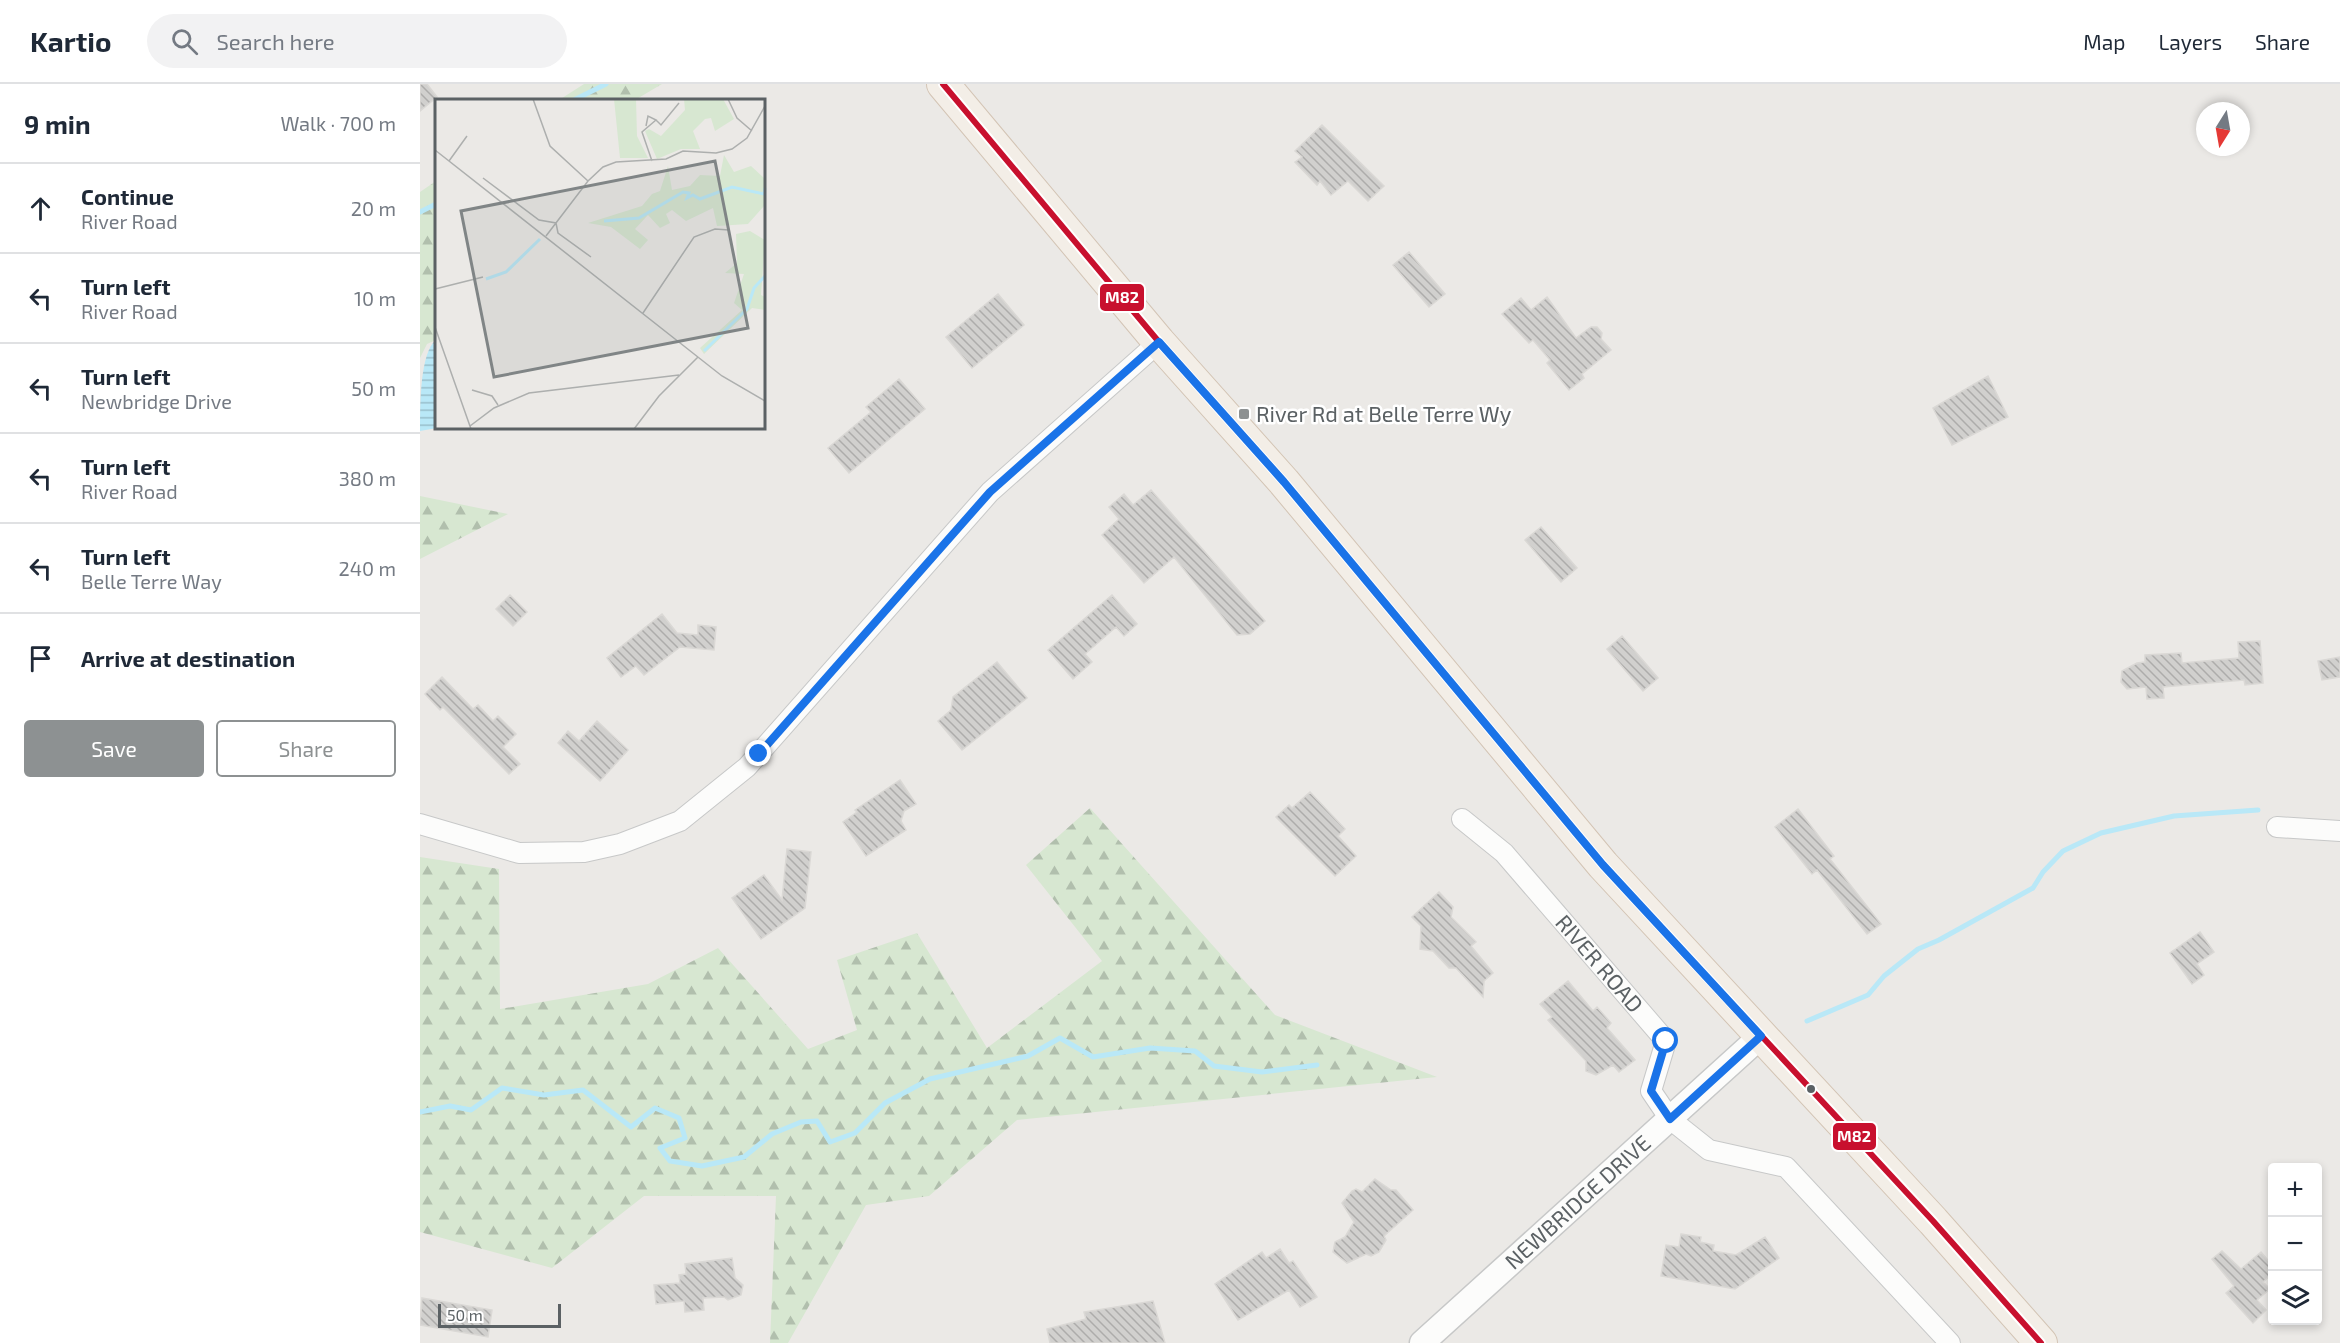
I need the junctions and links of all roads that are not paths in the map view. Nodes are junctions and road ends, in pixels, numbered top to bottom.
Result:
1 (943, 84) edge
2 (1159, 342) junction
3 (1462, 819) dead end
4 (420, 824) edge
5 (2277, 827) dead end
6 (2340, 831) edge
7 (1761, 1036) junction
8 (1670, 1119) junction
9 (1422, 1343) edge
10 (1950, 1343) edge
11 (2041, 1343) edge

1 - 2 main road
2 - 4 street
2 - 7 main road
3 - 8 street, RIVER ROAD
5 - 6 street
7 - 8 street, NEWBRIDGE DRIVE
7 - 11 main road
8 - 9 street, NEWBRIDGE DRIVE
8 - 10 street, RIVER ROAD

